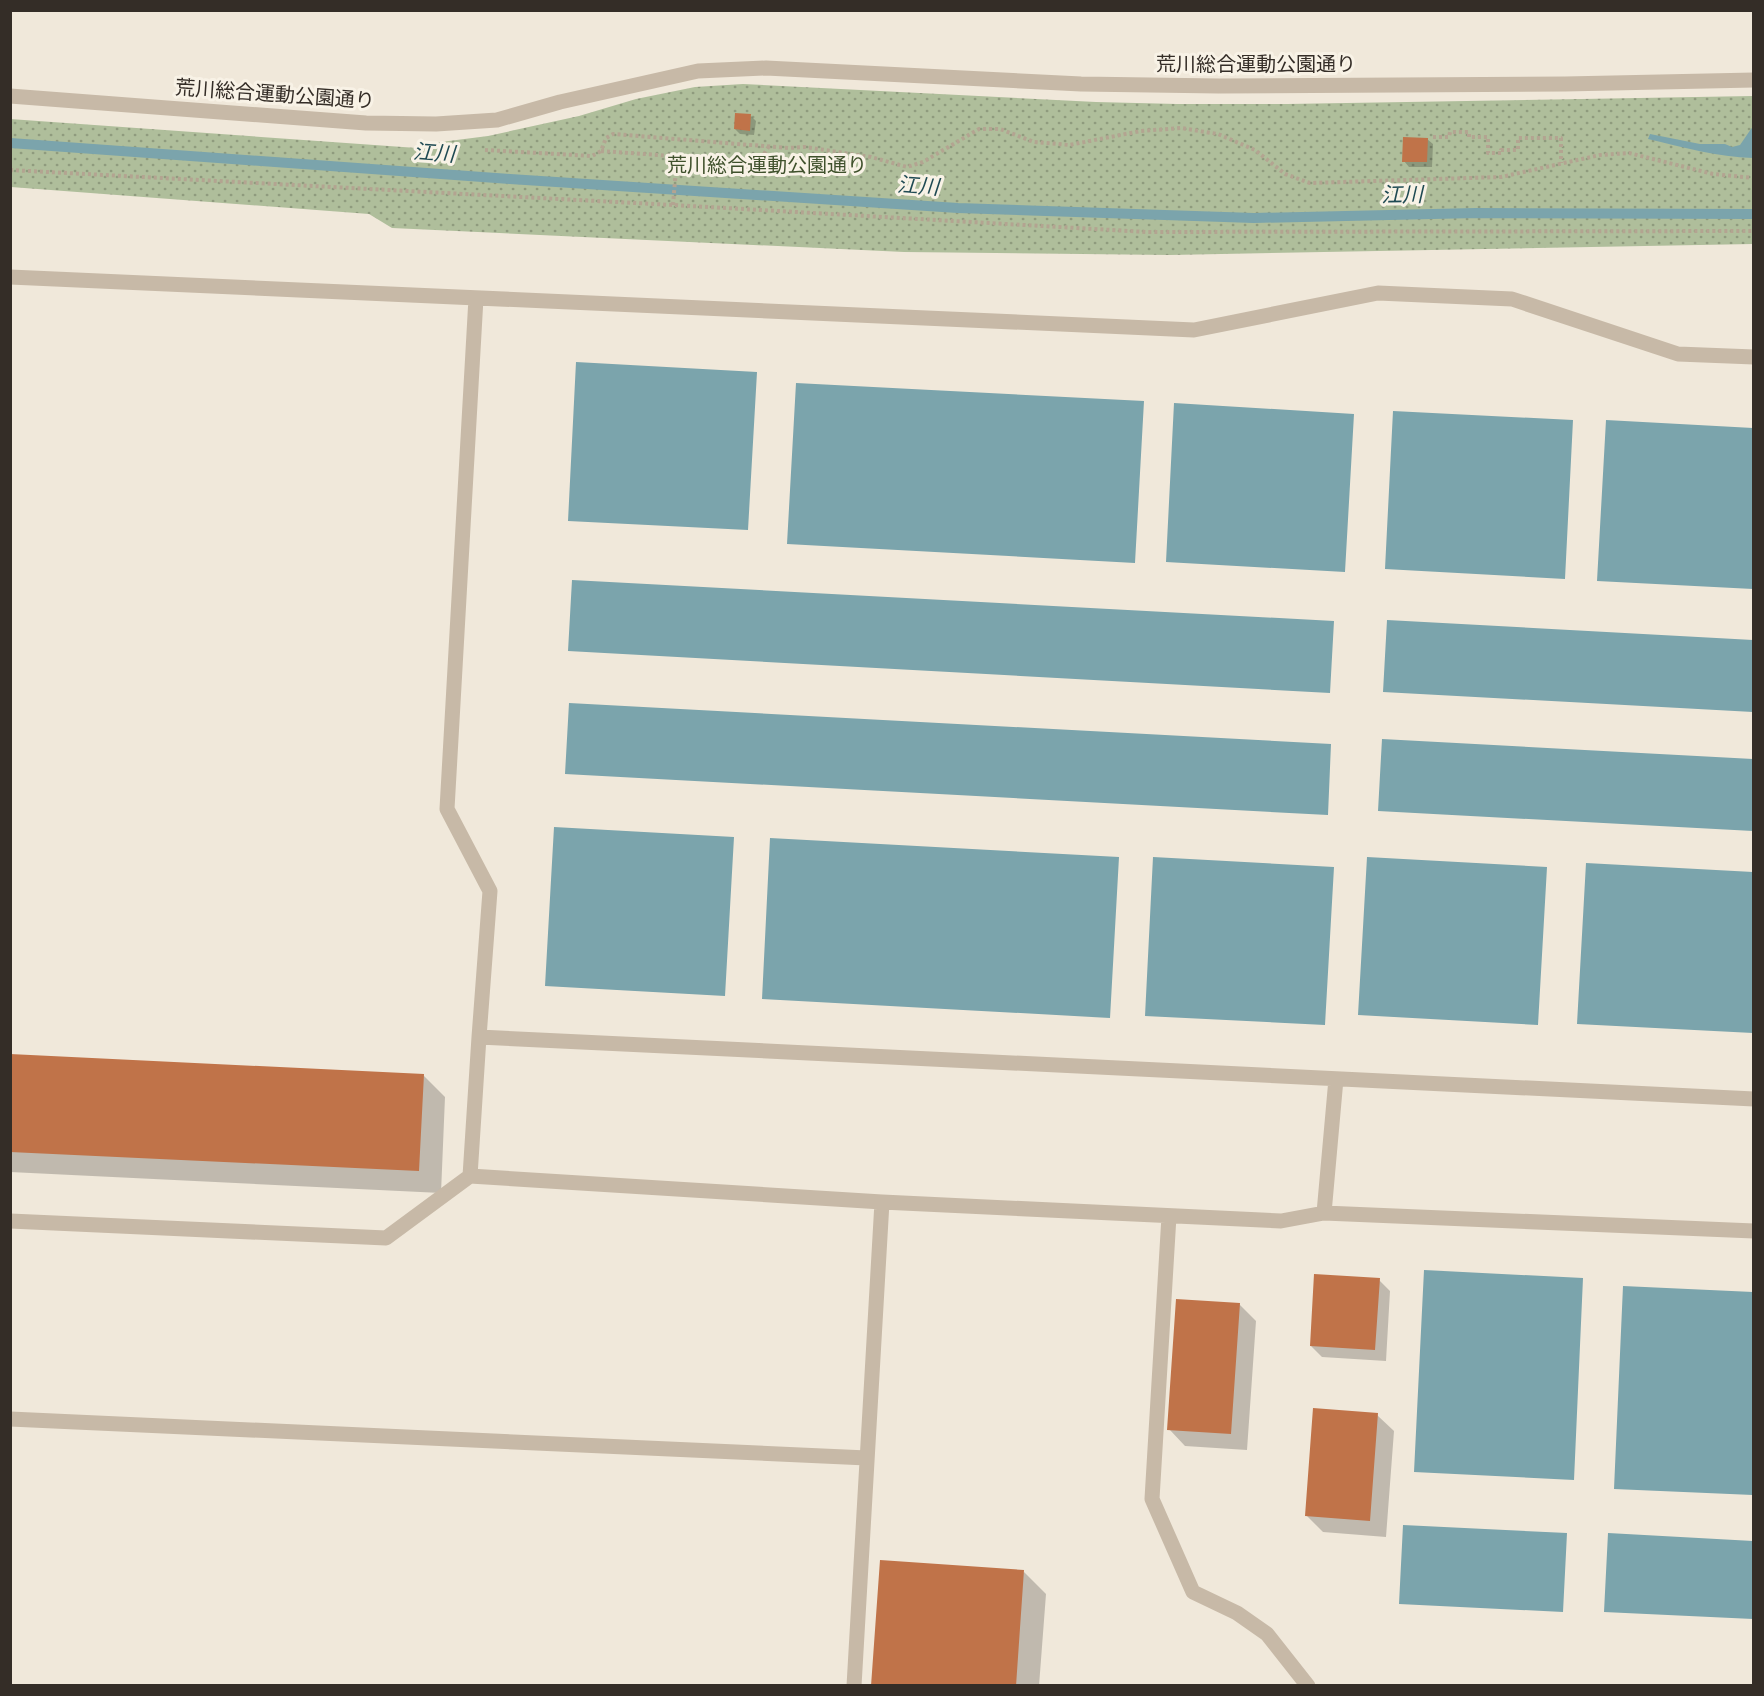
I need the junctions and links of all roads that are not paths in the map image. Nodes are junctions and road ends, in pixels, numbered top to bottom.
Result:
1 (1754, 80) edge
2 (10, 96) edge
3 (10, 277) edge
4 (476, 297) junction
5 (1754, 357) edge
6 (479, 1037) junction
7 (1335, 1079) junction
8 (1754, 1099) edge
9 (470, 1176) junction
10 (882, 1202) junction
11 (1324, 1213) junction
12 (1169, 1216) junction
13 (10, 1221) edge
14 (1754, 1231) edge
15 (10, 1419) edge
16 (867, 1458) junction
17 (854, 1686) edge
18 (1308, 1686) edge

1 - 2 street, 荒川総合運動公園通り
3 - 4 street
4 - 5 street
4 - 6 street
6 - 7 street
6 - 9 street
7 - 8 street
7 - 11 street
9 - 10 street
9 - 13 street
10 - 12 street
10 - 16 street
11 - 12 street
11 - 14 street
12 - 18 street
15 - 16 street
16 - 17 street

